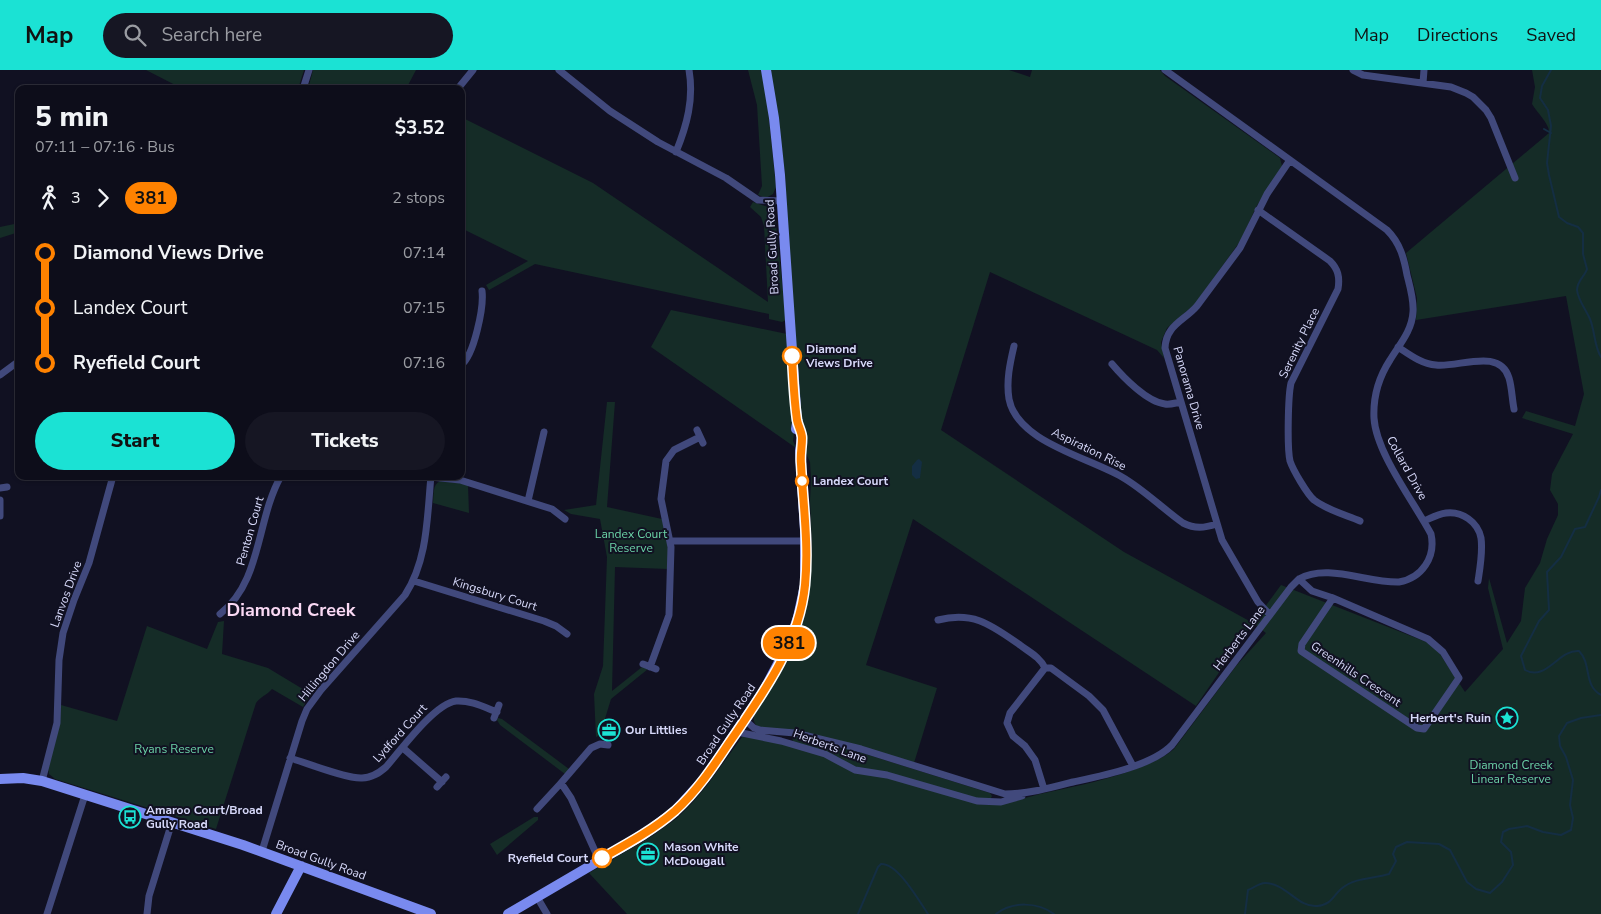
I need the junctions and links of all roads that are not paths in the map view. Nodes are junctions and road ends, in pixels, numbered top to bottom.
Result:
1 (309, 70) edge
2 (474, 70) edge
3 (559, 70) edge
4 (689, 70) edge
5 (766, 70) edge
6 (1166, 70) edge
7 (1353, 70) edge
8 (1424, 70) edge
9 (1423, 83) junction
10 (304, 85) edge
11 (461, 85) edge
12 (676, 152) junction
13 (1290, 160) junction
14 (1515, 178) dead end
15 (782, 201) junction
16 (1258, 210) junction
17 (482, 291) dead end
18 (1014, 346) dead end
19 (1398, 348) junction
20 (465, 362) edge
21 (15, 364) edge
22 (1112, 364) dead end
23 (0, 375) edge
24 (1180, 402) junction
25 (1514, 408) dead end
26 (544, 432) dead end
27 (700, 437) dead end
28 (112, 480) edge
29 (279, 480) edge
30 (431, 480) edge
31 (460, 480) edge
32 (0, 500) edge
33 (528, 502) junction
34 (0, 516) edge
35 (564, 519) dead end
36 (1360, 521) dead end
37 (1424, 521) junction
38 (1217, 524) junction
39 (670, 541) junction
40 (806, 541) junction
41 (1299, 579) junction
42 (414, 580) junction
43 (1478, 582) dead end
44 (1333, 598) junction
45 (220, 614) dead end
46 (1270, 615) junction
47 (938, 620) dead end
48 (567, 634) dead end
49 (650, 667) dead end
50 (1045, 668) junction
51 (497, 712) dead end
52 (745, 720) junction
53 (737, 732) junction
54 (795, 733) junction
55 (791, 744) junction
56 (608, 746) dead end
57 (403, 748) junction
58 (290, 758) junction
59 (1133, 766) junction
60 (0, 779) edge
61 (42, 781) junction
62 (442, 782) dead end
63 (561, 784) junction
64 (1044, 789) junction
65 (992, 790) junction
66 (1030, 792) junction
67 (85, 795) junction
68 (989, 803) junction
69 (537, 810) dead end
70 (172, 822) junction
71 (262, 851) junction
72 (599, 860) junction
73 (301, 866) junction
74 (536, 897) junction
75 (47, 914) edge
76 (147, 914) edge
77 (276, 914) edge
78 (431, 914) edge
79 (508, 914) edge
80 (547, 914) edge

1 - 10 street
2 - 11 street
3 - 12 street
4 - 12 street
5 - 15 street, Broad Gully Road
6 - 13 street, Collard Drive
7 - 9 street
8 - 9 street
9 - 14 street
12 - 15 street
13 - 16 street, Panorama Drive
13 - 19 street, Collard Drive
15 - 40 street, Broad Gully Road
16 - 24 street, Panorama Drive
16 - 36 street, Serenity Place
17 - 20 street
18 - 38 street, Aspiration Rise
19 - 25 street
19 - 37 street, Collard Drive
21 - 23 street
22 - 24 street
24 - 38 street, Panorama Drive
26 - 33 street
27 - 39 street
28 - 61 street, Lanvos Drive
29 - 45 street, Penton Court
30 - 42 street, Hillingdon Drive
31 - 33 street
32 - 34 street
33 - 35 street
37 - 41 street, Collard Drive
37 - 43 street
38 - 46 street, Panorama Drive
39 - 40 street
39 - 49 street
40 - 52 street, Broad Gully Road
41 - 44 street
41 - 46 street, Herberts Lane
42 - 48 street, Kingsbury Court
42 - 58 street, Hillingdon Drive
44 - 44 street, Greenhills Crescent
46 - 59 street, Herberts Lane
47 - 50 street
50 - 59 street
50 - 64 street
51 - 57 street, Lydford Court
52 - 53 street, Broad Gully Road
52 - 54 street, Herberts Lane
53 - 55 street, Herberts Lane
53 - 72 street, Broad Gully Road
54 - 55 street
54 - 65 street, Herberts Lane
55 - 68 street, Herberts Lane
56 - 63 street
57 - 58 street, Lydford Court
57 - 62 street
58 - 71 street, Hillingdon Drive
59 - 64 street, Herberts Lane
60 - 61 street, Broad Gully Road
61 - 67 street, Broad Gully Road
63 - 69 street
63 - 72 street
64 - 66 street, Herberts Lane
65 - 66 street, Herberts Lane
65 - 68 street
66 - 68 street, Herberts Lane
67 - 70 street, Broad Gully Road
67 - 75 street
70 - 71 street, Broad Gully Road
70 - 76 street
71 - 73 street, Broad Gully Road
72 - 74 street, Broad Gully Road
73 - 77 street
73 - 78 street, Broad Gully Road
74 - 79 street, Broad Gully Road
74 - 80 street

